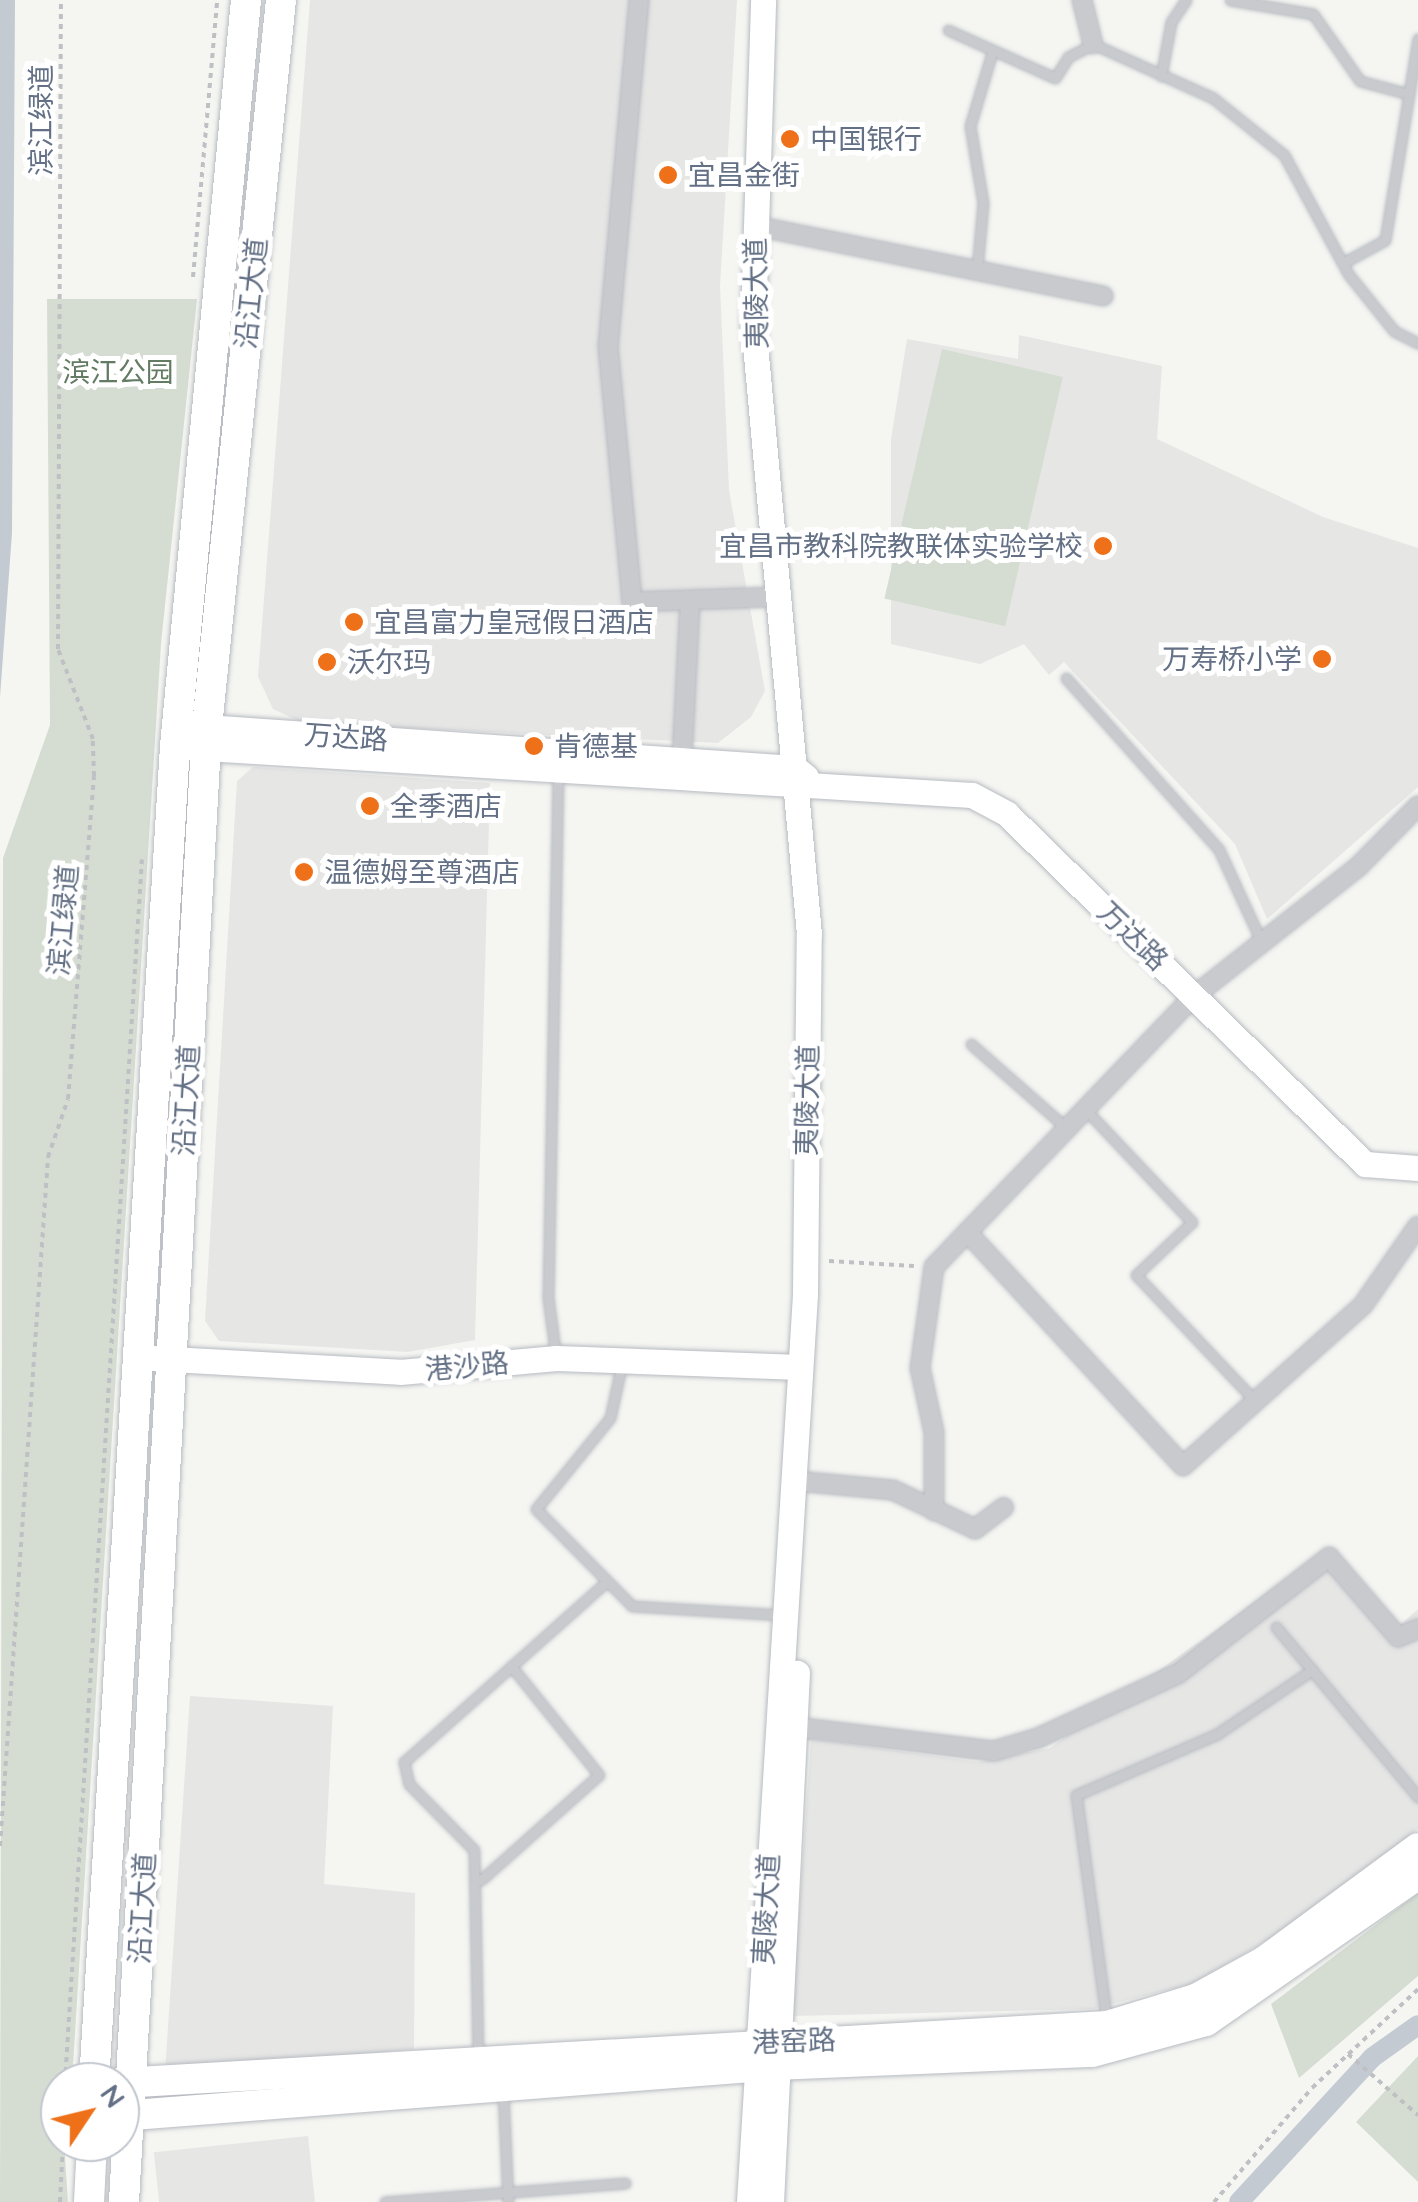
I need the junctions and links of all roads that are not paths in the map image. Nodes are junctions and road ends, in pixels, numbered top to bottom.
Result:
1 (246, 0) edge
2 (282, 0) edge
3 (639, 0) edge
4 (763, 0) edge
5 (777, 0) edge
6 (1082, 0) edge
7 (1186, 0) edge
8 (1230, 0) edge
9 (948, 30) dead end
10 (1418, 39) edge
11 (1092, 44) junction
12 (991, 56) junction
13 (1161, 76) junction
14 (1409, 94) junction
15 (771, 228) junction
16 (1343, 263) junction
17 (977, 270) junction
18 (1104, 296) dead end
19 (1418, 330) edge
20 (1414, 341) edge
21 (778, 597) junction
22 (690, 600) junction
23 (1066, 678) dead end
24 (191, 737) junction
25 (682, 760) junction
26 (558, 770) junction
27 (800, 778) junction
28 (1418, 806) edge
29 (1262, 943) junction
30 (1194, 996) junction
31 (971, 1044) dead end
32 (1084, 1107) junction
33 (1064, 1126) junction
34 (1418, 1168) edge
35 (1418, 1226) edge
36 (967, 1232) junction
37 (135, 1357) junction
38 (556, 1358) junction
39 (169, 1359) junction
40 (622, 1360) junction
41 (800, 1367) junction
42 (1259, 1406) junction
43 (807, 1482) junction
44 (1004, 1507) dead end
45 (934, 1511) junction
46 (607, 1581) junction
47 (784, 1615) junction
48 (1276, 1627) dead end
49 (1418, 1629) edge
50 (512, 1666) junction
51 (1312, 1670) junction
52 (795, 1727) junction
53 (1418, 1797) edge
54 (1418, 1848) edge
55 (1418, 1874) edge
56 (481, 1880) junction
57 (1107, 2026) junction
58 (767, 2054) junction
59 (95, 2062) edge
60 (128, 2062) edge
61 (478, 2066) junction
62 (140, 2082) edge
63 (503, 2088) junction
64 (140, 2114) edge
65 (91, 2162) edge
66 (124, 2162) edge
67 (625, 2182) dead end
68 (508, 2190) junction
69 (89, 2202) edge
70 (124, 2202) edge
71 (385, 2202) edge
72 (508, 2202) edge
73 (749, 2202) edge
74 (771, 2202) edge

1 - 24 main road, 沿江大道
2 - 24 main road, 沿江大道
3 - 22 street
4 - 21 main road, 夷陵大道
5 - 15 main road, 夷陵大道
6 - 11 street
7 - 13 lane
8 - 14 lane
9 - 12 lane
10 - 14 lane
11 - 12 lane
11 - 13 lane
12 - 17 lane
13 - 16 lane
14 - 16 lane
15 - 17 street
15 - 27 main road, 夷陵大道
16 - 20 lane
17 - 18 street
19 - 20 lane
21 - 22 street
21 - 27 main road, 夷陵大道
22 - 25 street
23 - 29 lane
24 - 25 main road, 万达路
24 - 26 main road, 万达路
24 - 37 main road, 沿江大道
24 - 39 main road, 沿江大道
25 - 27 main road, 万达路
26 - 27 main road, 万达路
26 - 38 lane
27 - 30 main road, 万达路
27 - 41 main road, 夷陵大道
27 - 43 main road, 夷陵大道
28 - 29 street
29 - 30 street
30 - 32 street
30 - 34 main road, 万达路
31 - 33 lane
32 - 33 street
32 - 42 lane
33 - 36 street
35 - 42 street
36 - 42 street
36 - 45 street
37 - 39 main road, 港沙路
37 - 59 main road, 沿江大道
38 - 39 main road, 港沙路
38 - 40 main road, 港沙路
39 - 60 main road, 沿江大道
40 - 41 main road, 港沙路
40 - 46 lane
41 - 47 main road, 夷陵大道
43 - 45 street
43 - 52 main road, 夷陵大道
44 - 45 street
46 - 47 lane
46 - 50 lane
47 - 58 main road, 夷陵大道
48 - 51 lane
49 - 52 street
50 - 56 lane
50 - 56 lane
51 - 53 lane
51 - 57 lane
52 - 58 main road, 夷陵大道
54 - 57 main road, 港窑路
55 - 58 main road, 港窑路
56 - 61 lane
57 - 58 main road, 港窑路
58 - 61 main road, 港窑路
58 - 63 main road, 港窑路
58 - 73 main road, 夷陵大道
58 - 74 main road, 夷陵大道
61 - 62 main road, 港窑路
63 - 64 main road, 港窑路
63 - 68 lane
65 - 69 main road
66 - 70 main road, 沿江大道
67 - 68 lane
68 - 71 lane
68 - 72 lane

